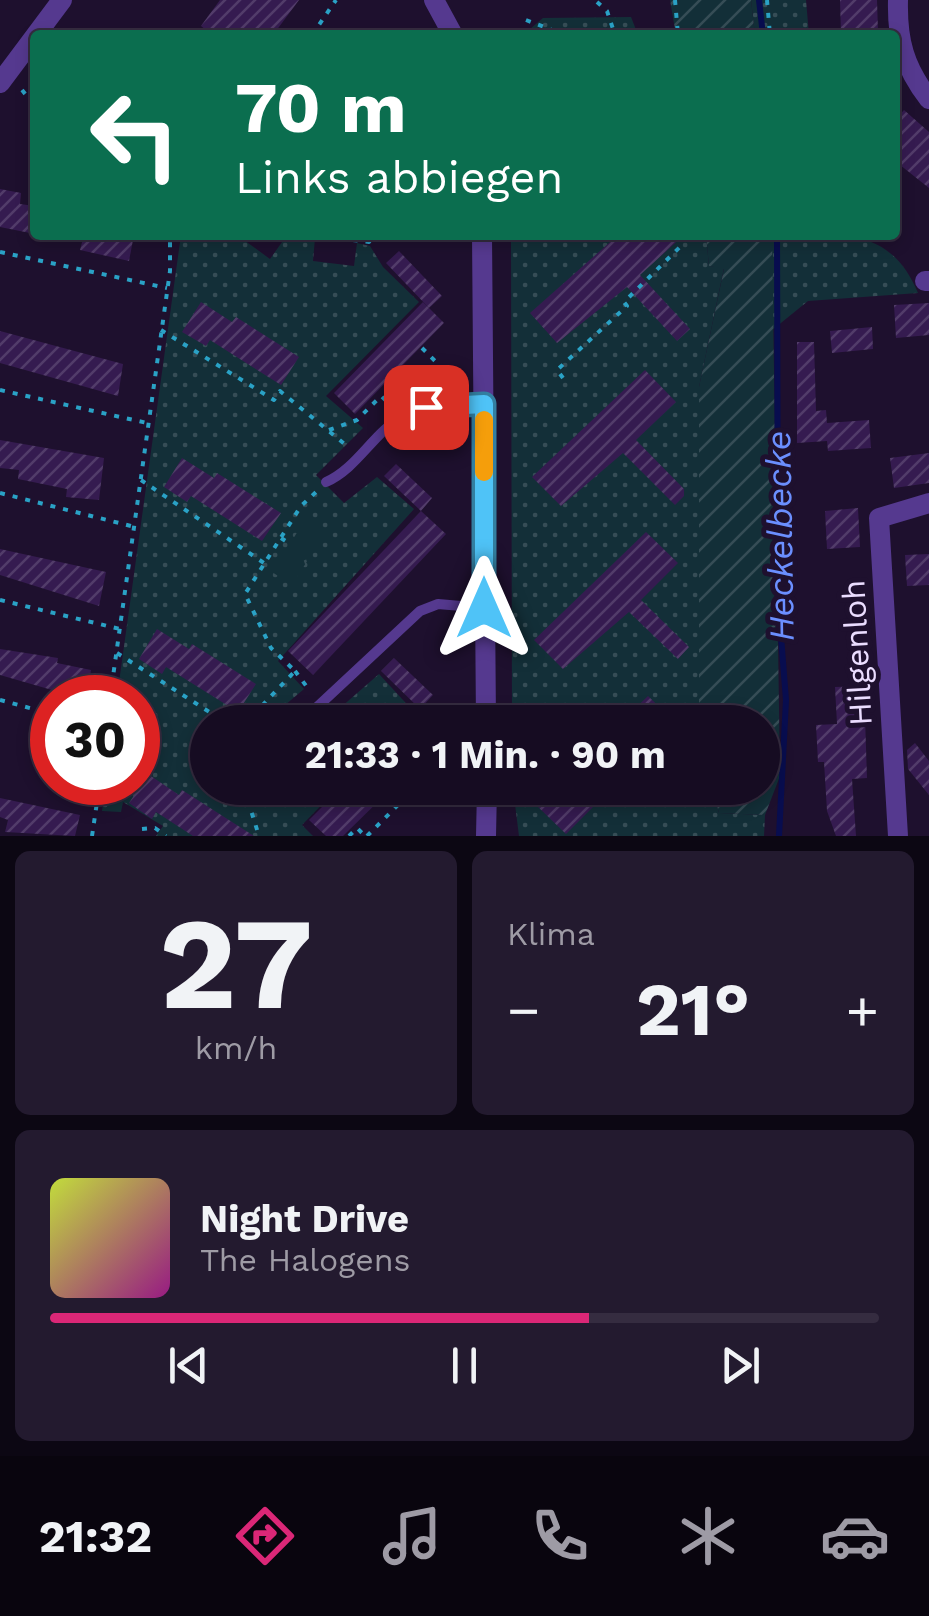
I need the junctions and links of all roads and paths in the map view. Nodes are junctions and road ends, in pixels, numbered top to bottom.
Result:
1 (336, 0) edge
2 (434, 0) edge
3 (675, 0) edge
4 (767, 0) edge
5 (898, 0) edge
6 (56, 2) edge
7 (597, 2) edge
8 (526, 20) dead end
9 (41, 30) edge
10 (315, 30) edge
11 (449, 30) edge
12 (551, 30) edge
13 (613, 30) edge
14 (678, 30) edge
15 (770, 30) edge
16 (897, 30) edge
17 (900, 47) edge
18 (28, 56) edge
19 (0, 83) edge
20 (929, 99) edge
21 (170, 240) edge
22 (482, 240) edge
23 (680, 247) dead end
24 (0, 252) edge
25 (167, 288) junction
26 (161, 330) junction
27 (422, 348) dead end
28 (563, 378) dead end
29 (439, 389) dead end
30 (0, 390) edge
31 (484, 404) junction
32 (391, 406) dead end
33 (148, 424) junction
34 (329, 430) junction
35 (347, 446) dead end
36 (140, 480) junction
37 (326, 482) joint
38 (0, 494) edge
39 (929, 503) edge
40 (133, 527) junction
41 (280, 538) junction
42 (290, 544) dead end
43 (264, 563) junction
44 (0, 600) edge
45 (484, 608) junction
46 (120, 629) junction
47 (117, 653) junction
48 (295, 671) junction
49 (114, 675) edge
50 (0, 700) edge
51 (200, 705) edge
52 (263, 705) edge
53 (315, 705) edge
54 (319, 705) edge
55 (486, 705) edge
56 (30, 708) edge
57 (97, 805) edge
58 (250, 805) edge
59 (398, 805) edge
60 (487, 805) edge
61 (142, 829) dead end
62 (261, 835) edge
63 (92, 836) edge
64 (166, 836) edge
65 (350, 836) edge
66 (366, 836) edge
67 (486, 836) edge
68 (898, 836) edge

1 - 10 path
2 - 11 street
3 - 14 path
4 - 15 path
5 - 16 street
6 - 9 street
7 - 13 path
8 - 12 path
17 - 20 street
18 - 19 street
21 - 25 path
22 - 31 street
23 - 28 path
24 - 25 path
25 - 26 path
26 - 33 path
26 - 34 path
27 - 29 path
30 - 33 path
31 - 37 lane
31 - 45 street
32 - 34 path
33 - 36 path
34 - 35 path
36 - 40 path
36 - 43 path
37 - 41 path
38 - 40 path
39 - 68 street, Hilgenloh
40 - 46 path
41 - 42 path
41 - 43 path
43 - 48 path
44 - 46 path
45 - 54 lane
45 - 55 street
46 - 47 path
47 - 49 path
47 - 51 path
48 - 52 path
48 - 53 path
50 - 56 path
57 - 63 path
58 - 62 path
59 - 66 path
60 - 67 street
61 - 64 path
65 - 66 path

